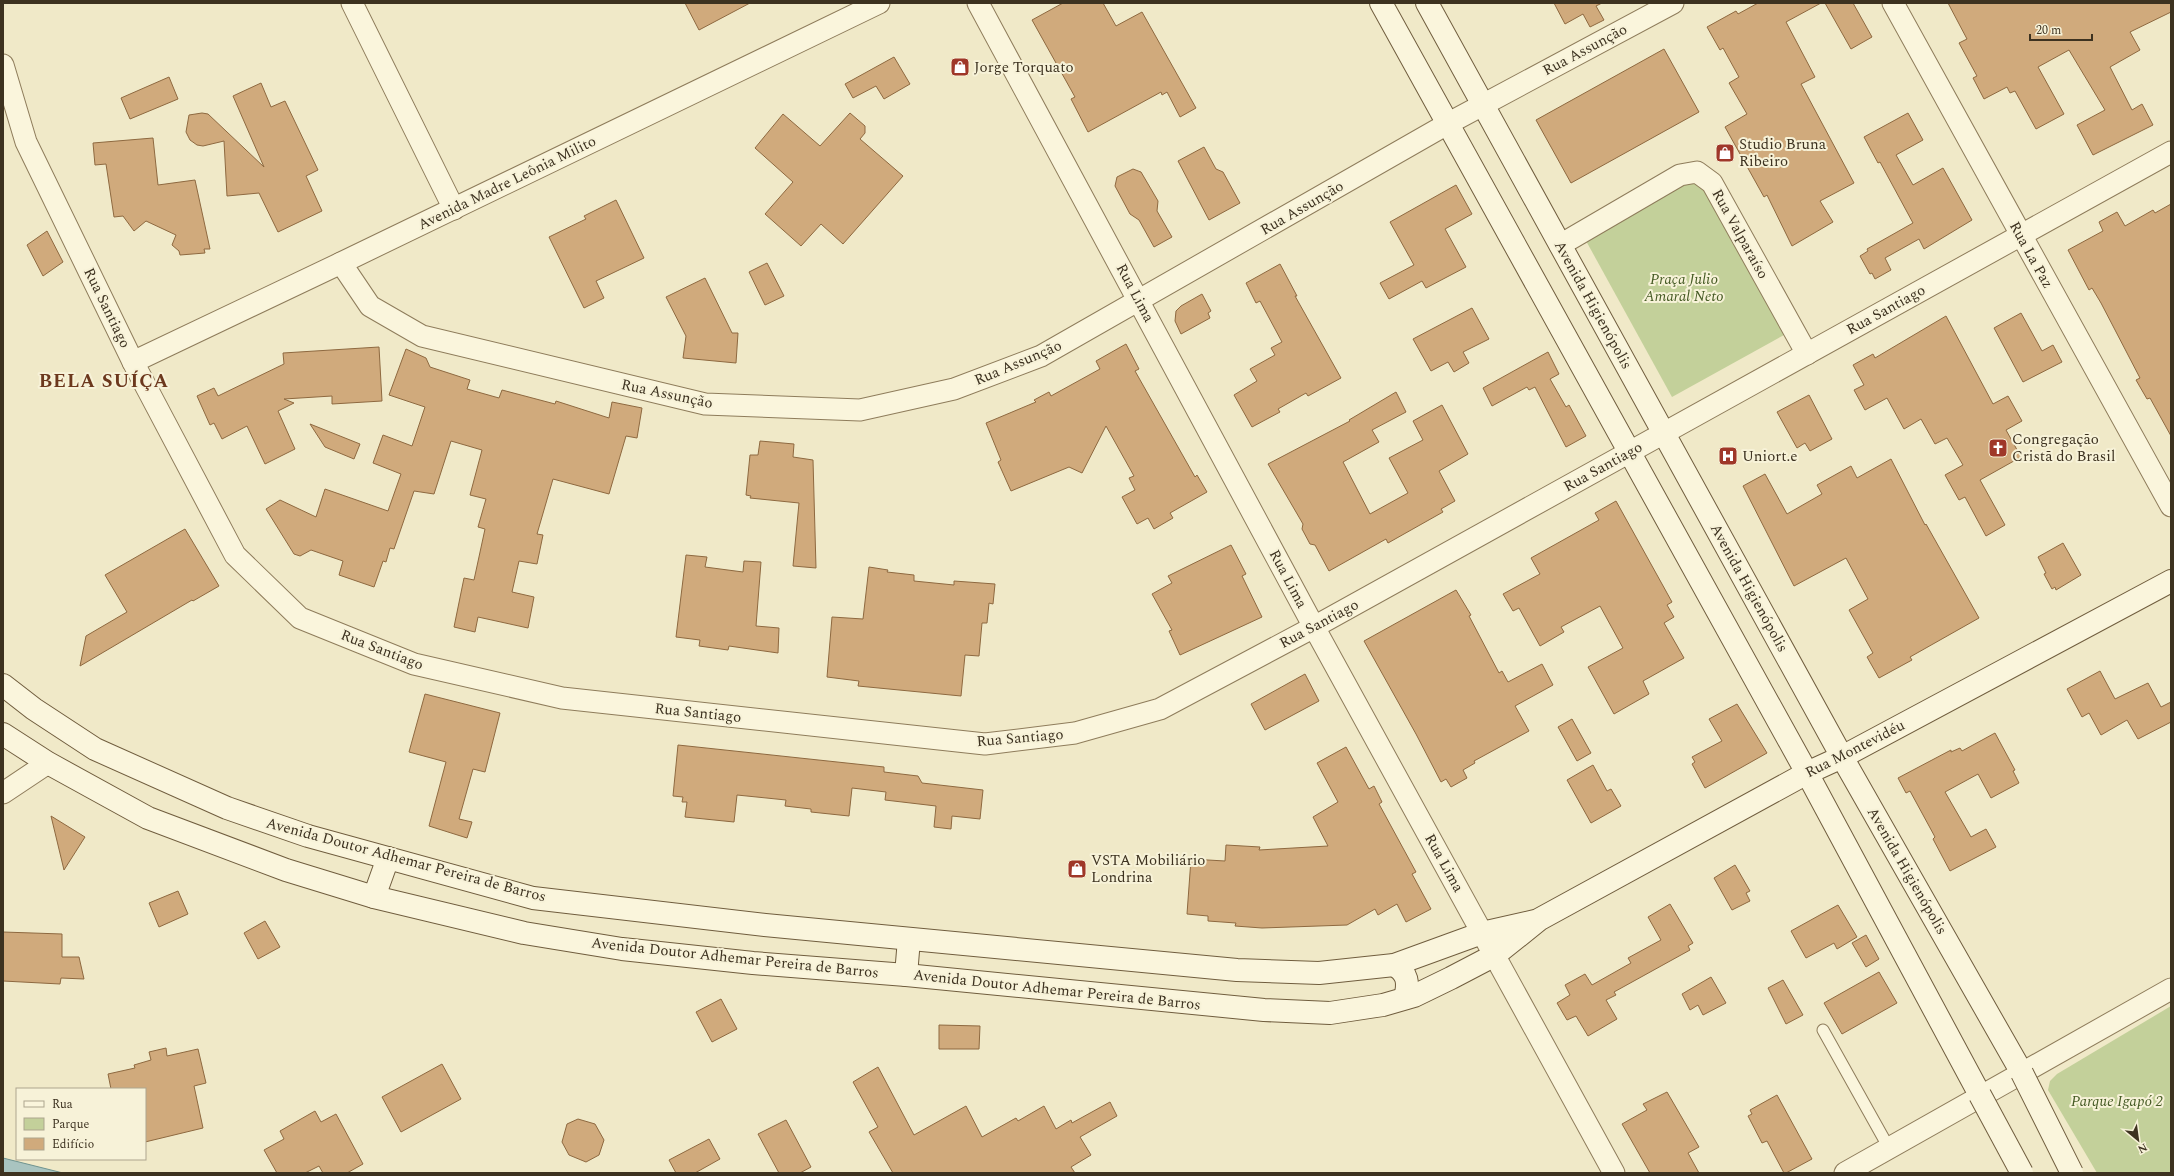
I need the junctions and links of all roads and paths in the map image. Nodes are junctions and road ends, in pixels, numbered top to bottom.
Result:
1 (352, 3) edge
2 (879, 3) edge
3 (978, 3) edge
4 (1381, 3) edge
5 (1427, 3) edge
6 (1673, 3) edge
7 (1893, 3) edge
8 (3, 65) edge
9 (1484, 106) junction
10 (1449, 123) junction
11 (2171, 152) edge
12 (454, 209) junction
13 (2021, 235) junction
14 (1560, 244) junction
15 (341, 263) junction
16 (1140, 302) junction
17 (1806, 354) junction
18 (133, 362) junction
19 (1663, 434) junction
20 (1630, 452) junction
21 (2171, 506) edge
22 (2171, 581) edge
23 (1314, 627) junction
24 (3, 685) edge
25 (3, 734) edge
26 (1842, 757) junction
27 (48, 763) junction
28 (1807, 773) junction
29 (3, 793) edge
30 (388, 858) junction
31 (374, 897) junction
32 (1540, 920) junction
33 (1482, 933) junction
34 (909, 938) junction
35 (1495, 955) junction
36 (1394, 965) junction
37 (906, 975) junction
38 (2171, 989) edge
39 (1405, 998) junction
40 (1823, 1030) dead end
41 (2022, 1073) junction
42 (1980, 1095) junction
43 (1889, 1148) junction
44 (1614, 1173) edge
45 (1845, 1173) edge
46 (2022, 1173) edge
47 (2072, 1173) edge

1 - 12 street
2 - 12 street, Avenida Madre Leônia Milito
3 - 16 street, Rua Lima
4 - 10 street
5 - 9 street, Avenida Higienópolis
6 - 9 street, Rua Assunção
7 - 13 street, Rua La Paz
8 - 18 street, Rua Santiago
9 - 10 street, Rua Assunção
9 - 14 street, Avenida Higienópolis
10 - 16 street, Rua Assunção
10 - 20 street
11 - 13 street, Rua Santiago
12 - 15 street, Avenida Madre Leônia Milito
13 - 17 street, Rua Santiago
13 - 21 street, Rua La Paz
14 - 17 street, Rua Valparaíso
14 - 19 street, Avenida Higienópolis
15 - 16 street, Rua Assunção
15 - 18 street, Avenida Madre Leônia Milito
16 - 23 street, Rua Lima
17 - 19 street, Rua Santiago
18 - 23 street, Rua Santiago
19 - 20 street, Rua Santiago
19 - 26 street, Avenida Higienópolis
20 - 23 street, Rua Santiago
20 - 28 street
22 - 26 street, Rua Montevidéu
23 - 33 street, Rua Lima
24 - 30 street, Avenida Doutor Adhemar Pereira de Barros
25 - 27 street, Avenida Doutor Adhemar Pereira de Barros
26 - 28 street, Rua Montevidéu
26 - 41 street, Avenida Higienópolis
27 - 29 street
27 - 31 street, Avenida Doutor Adhemar Pereira de Barros
28 - 32 street, Rua Montevidéu
28 - 42 street
30 - 31 street
30 - 34 street, Avenida Doutor Adhemar Pereira de Barros
31 - 37 street, Avenida Doutor Adhemar Pereira de Barros
32 - 33 street, Rua Montevidéu
32 - 35 street, Rua Montevidéu
33 - 35 street, Rua Lima
33 - 36 street, Avenida Doutor Adhemar Pereira de Barros
34 - 36 street, Avenida Doutor Adhemar Pereira de Barros
34 - 37 street
35 - 39 street, Avenida Doutor Adhemar Pereira de Barros
35 - 44 street, Rua Lima
36 - 39 street
37 - 39 street, Avenida Doutor Adhemar Pereira de Barros
38 - 41 street
40 - 43 lane
41 - 42 street
41 - 47 street, Avenida Higienópolis, bridge
42 - 43 street
42 - 46 street, bridge
43 - 45 street

